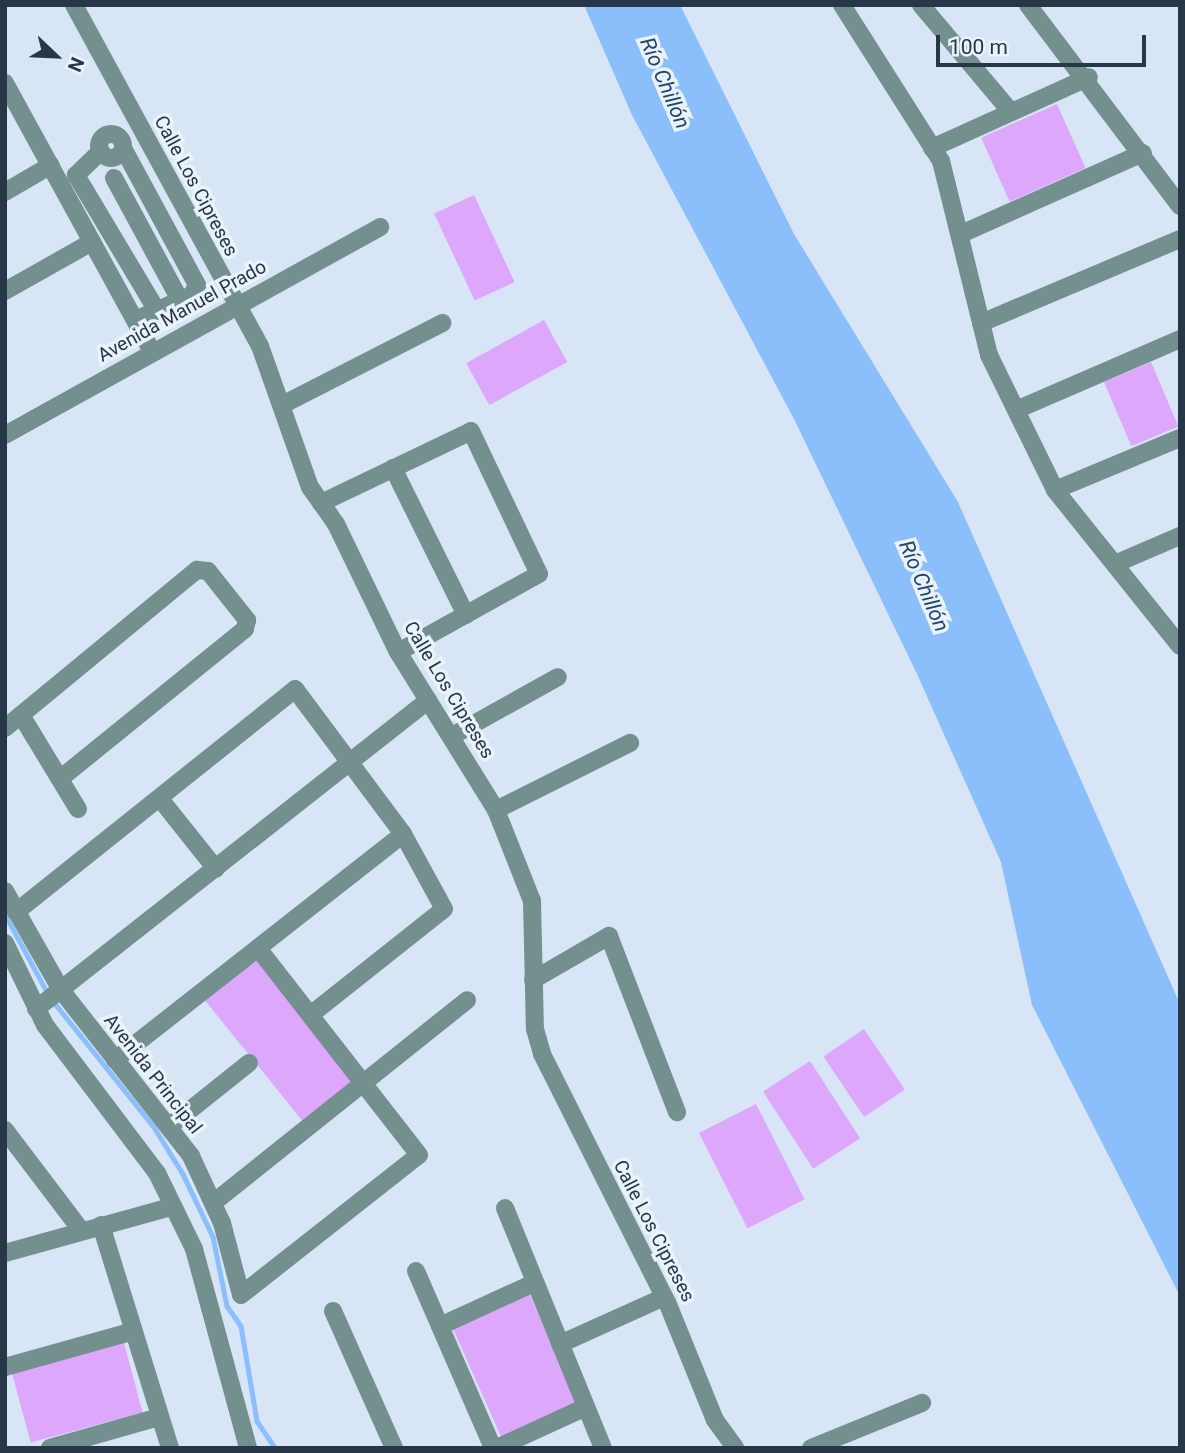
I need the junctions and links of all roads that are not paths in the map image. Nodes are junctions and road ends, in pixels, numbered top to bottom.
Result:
1 (74, 5) edge
2 (842, 5) edge
3 (921, 5) edge
4 (1028, 5) edge
5 (1089, 77) junction
6 (5, 83) edge
7 (1011, 112) junction
8 (932, 148) junction
9 (1143, 153) junction
10 (128, 155) junction
11 (51, 165) junction
12 (114, 178) junction
13 (89, 191) junction
14 (5, 192) edge
15 (1180, 206) edge
16 (380, 227) dead end
17 (961, 233) junction
18 (1180, 239) edge
19 (92, 242) junction
20 (5, 291) edge
21 (180, 300) junction
22 (236, 303) junction
23 (157, 311) junction
24 (135, 320) junction
25 (442, 323) dead end
26 (981, 323) junction
27 (1180, 338) edge
28 (152, 352) junction
29 (284, 404) junction
30 (1016, 410) junction
31 (5, 435) edge
32 (1180, 438) edge
33 (394, 468) junction
34 (1055, 490) junction
35 (321, 503) junction
36 (1180, 536) edge
37 (1117, 563) junction
38 (466, 615) junction
39 (1180, 646) edge
40 (398, 652) junction
41 (558, 677) dead end
42 (428, 700) junction
43 (21, 715) junction
44 (5, 728) edge
45 (452, 736) junction
46 (630, 743) dead end
47 (352, 760) junction
48 (60, 779) junction
49 (161, 800) junction
50 (78, 809) dead end
51 (496, 810) junction
52 (403, 834) junction
53 (216, 869) junction
54 (5, 891) edge
55 (16, 912) junction
56 (5, 943) edge
57 (258, 948) junction
58 (533, 980) junction
59 (49, 999) junction
60 (467, 1000) dead end
61 (313, 1013) junction
62 (115, 1060) junction
63 (250, 1063) dead end
64 (365, 1082) junction
65 (677, 1112) dead end
66 (170, 1126) junction
67 (5, 1130) edge
68 (12, 1152) edge
69 (213, 1203) junction
70 (172, 1207) junction
71 (505, 1208) dead end
72 (101, 1225) junction
73 (81, 1230) junction
74 (5, 1253) edge
75 (416, 1271) dead end
76 (534, 1283) junction
77 (664, 1297) junction
78 (333, 1311) dead end
79 (440, 1326) junction
80 (130, 1332) junction
81 (560, 1344) junction
82 (5, 1367) edge
83 (922, 1403) dead end
84 (586, 1407) junction
85 (159, 1417) junction
86 (50, 1448) edge
87 (170, 1448) edge
88 (248, 1448) edge
89 (394, 1448) edge
90 (495, 1448) edge
91 (603, 1448) edge
92 (735, 1448) edge
93 (811, 1448) edge

1 - 22 street, Calle Los Cipreses
2 - 8 street
3 - 7 street
4 - 5 street
5 - 7 street
5 - 9 street
6 - 11 street
7 - 8 street
8 - 17 street
9 - 15 street
9 - 17 street
10 - 12 street
10 - 13 street
10 - 21 street
11 - 14 street
11 - 19 street
12 - 13 street
12 - 21 street
13 - 23 street
16 - 22 street, Avenida Manuel Prado
17 - 26 street
18 - 26 street
19 - 20 street
19 - 24 street
21 - 23 street
22 - 28 street, Avenida Manuel Prado
22 - 29 street, Calle Los Cipreses
23 - 24 street
24 - 28 street
25 - 29 street
26 - 30 street
27 - 30 street
28 - 31 street, Avenida Manuel Prado
29 - 35 street, Calle Los Cipreses
30 - 34 street
32 - 34 street
33 - 35 street
33 - 38 street
33 - 38 street
34 - 37 street
35 - 40 street, Calle Los Cipreses
36 - 37 street
37 - 39 street
38 - 40 street
40 - 42 street, Calle Los Cipreses
41 - 45 street
42 - 45 street, Calle Los Cipreses
42 - 47 street
43 - 44 street
43 - 48 street
43 - 48 street
45 - 51 street, Calle Los Cipreses
46 - 51 street
47 - 49 street
47 - 52 street
47 - 53 street
48 - 50 street
49 - 53 street
49 - 55 street
51 - 58 street, Calle Los Cipreses
52 - 57 street
52 - 61 street
53 - 59 street
54 - 55 street, Avenida Principal
55 - 59 street, Avenida Principal
56 - 59 street, Avenida Principal
57 - 61 street
57 - 62 street
58 - 65 street
58 - 77 street, Calle Los Cipreses
59 - 62 street, Avenida Principal
59 - 70 street, Avenida Principal
60 - 64 street
61 - 64 street
62 - 66 street, Avenida Principal
63 - 66 street
64 - 69 street
64 - 69 street, Avenida Principal
66 - 69 street, Avenida Principal
67 - 68 street
68 - 73 street
70 - 72 street
70 - 88 street, Avenida Principal
71 - 76 street
72 - 73 street
72 - 80 street
73 - 74 street
75 - 79 street
76 - 79 street
76 - 81 street
77 - 81 street
77 - 92 street, Calle Los Cipreses
78 - 89 street
79 - 90 street
80 - 82 street
80 - 85 street
81 - 84 street
83 - 93 street
84 - 90 street
84 - 91 street
85 - 86 street
85 - 87 street

